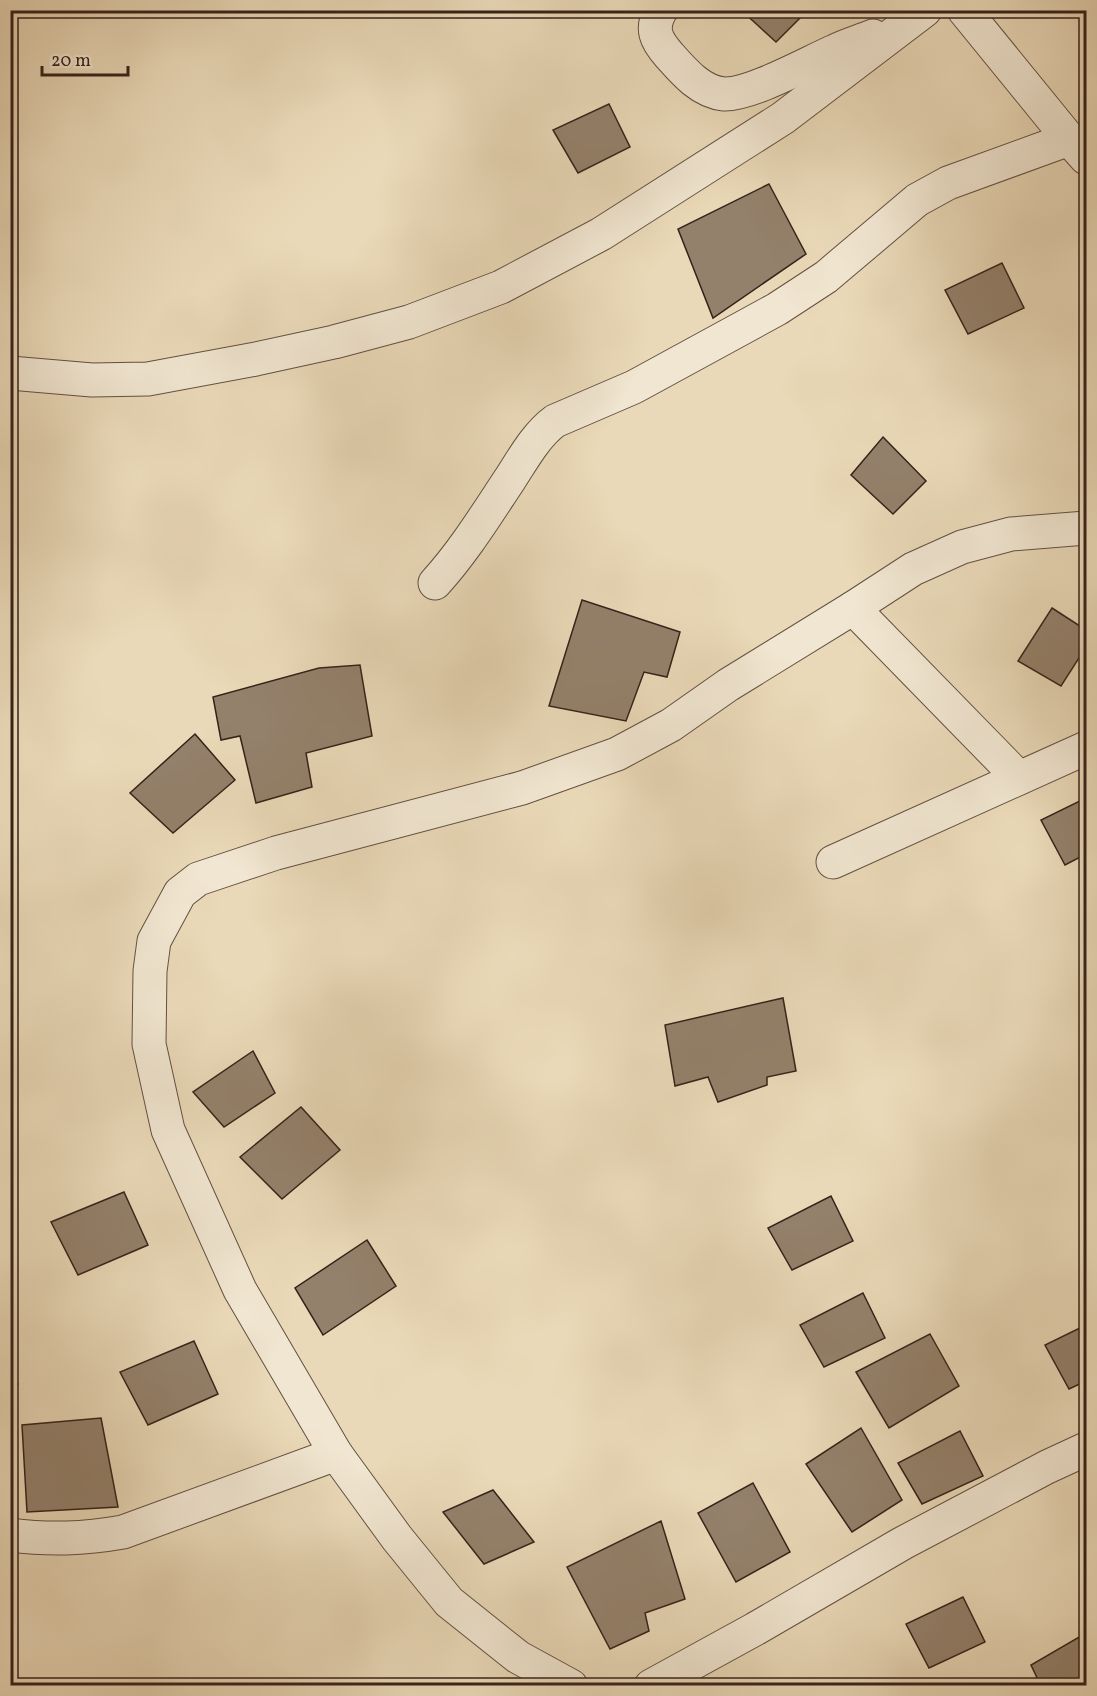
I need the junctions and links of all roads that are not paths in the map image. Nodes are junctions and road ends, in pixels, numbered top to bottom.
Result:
1 (661, 10) edge
2 (964, 10) edge
3 (917, 16) edge
4 (1078, 148) edge
5 (10, 373) edge
6 (1086, 528) edge
7 (435, 583) dead end
8 (853, 608) junction
9 (1086, 748) edge
10 (1019, 778) junction
11 (833, 862) dead end
12 (1086, 1449) edge
13 (336, 1454) junction
14 (10, 1535) edge
15 (571, 1686) edge
16 (651, 1686) edge

1 - 3 street
2 - 4 street
3 - 5 street
4 - 7 street
6 - 8 street
8 - 10 street
8 - 13 street
9 - 10 street
10 - 11 street
12 - 16 street
13 - 14 street
13 - 15 street

